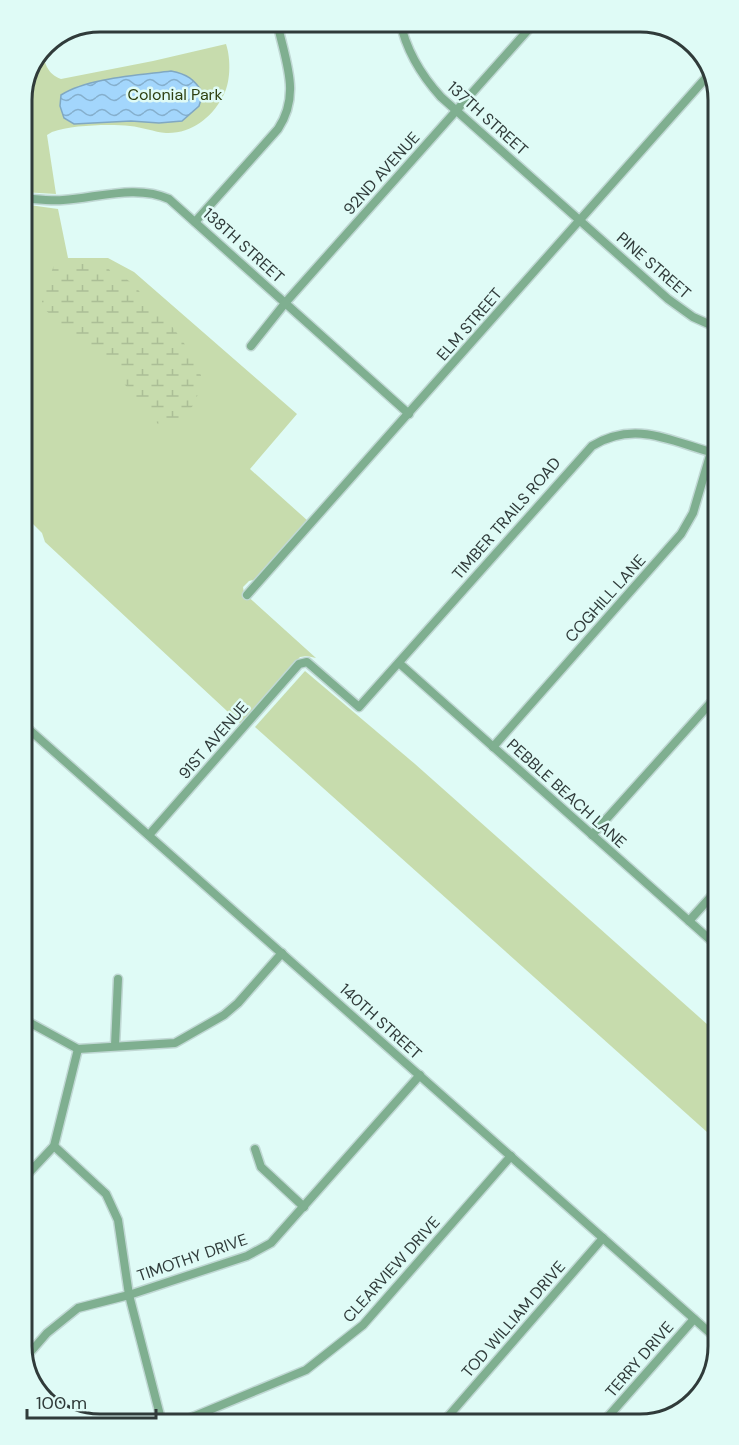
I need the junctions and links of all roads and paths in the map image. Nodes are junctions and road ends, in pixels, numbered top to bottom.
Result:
1 (279, 31) edge
2 (403, 32) edge
3 (527, 32) edge
4 (704, 80) edge
5 (457, 111) junction
6 (32, 198) edge
7 (579, 221) junction
8 (195, 222) junction
9 (286, 303) junction
10 (708, 324) edge
11 (251, 345) dead end
12 (409, 414) junction
13 (708, 452) edge
14 (708, 466) edge
15 (247, 595) dead end
16 (399, 663) junction
17 (299, 664) joint
18 (708, 706) edge
19 (31, 732) edge
20 (493, 747) junction
21 (149, 835) junction
22 (592, 835) junction
23 (708, 900) edge
24 (690, 921) junction
25 (708, 938) edge
26 (282, 953) junction
27 (118, 979) dead end
28 (31, 1023) edge
29 (115, 1046) junction
30 (78, 1049) junction
31 (420, 1075) junction
32 (54, 1146) junction
33 (255, 1149) dead end
34 (511, 1156) junction
35 (31, 1170) edge
36 (304, 1207) junction
37 (603, 1238) junction
38 (129, 1294) junction
39 (694, 1319) junction
40 (708, 1331) edge
41 (32, 1351) edge
42 (159, 1413) edge
43 (202, 1413) edge
44 (451, 1414) edge
45 (610, 1414) edge

1 - 8 street
2 - 5 street, 137TH STREET
3 - 5 street, 92ND AVENUE
4 - 7 street, ELM STREET
5 - 7 street, 137TH STREET
5 - 9 street, 92ND AVENUE
6 - 8 street, 138TH STREET
7 - 10 street, PINE STREET
7 - 12 street, ELM STREET
8 - 9 street, 138TH STREET
9 - 11 street, 92ND AVENUE
9 - 12 street, 138TH STREET
12 - 15 street, ELM STREET
13 - 16 street, TIMBER TRAILS ROAD
14 - 20 street, COGHILL LANE
16 - 17 street, TIMBER TRAILS ROAD
16 - 20 street, PEBBLE BEACH LANE
17 - 21 street, 91ST AVENUE
18 - 22 street
19 - 21 street, 140TH STREET
20 - 22 street, PEBBLE BEACH LANE
21 - 26 street, 140TH STREET
22 - 24 street, PEBBLE BEACH LANE
23 - 24 street
24 - 25 street, PEBBLE BEACH LANE
26 - 29 street
26 - 31 street, 140TH STREET
27 - 29 street
28 - 30 street
29 - 30 street
30 - 32 street
31 - 34 street, 140TH STREET
31 - 36 street, TIMOTHY DRIVE
32 - 35 street
32 - 38 street
33 - 36 street
34 - 37 street, 140TH STREET
34 - 43 street, CLEARVIEW DRIVE
36 - 38 street, TIMOTHY DRIVE
37 - 39 street, 140TH STREET
37 - 44 street, TOD WILLIAM DRIVE
38 - 41 street, TIMOTHY DRIVE
38 - 42 street
39 - 40 street, 140TH STREET
39 - 45 street, TERRY DRIVE

